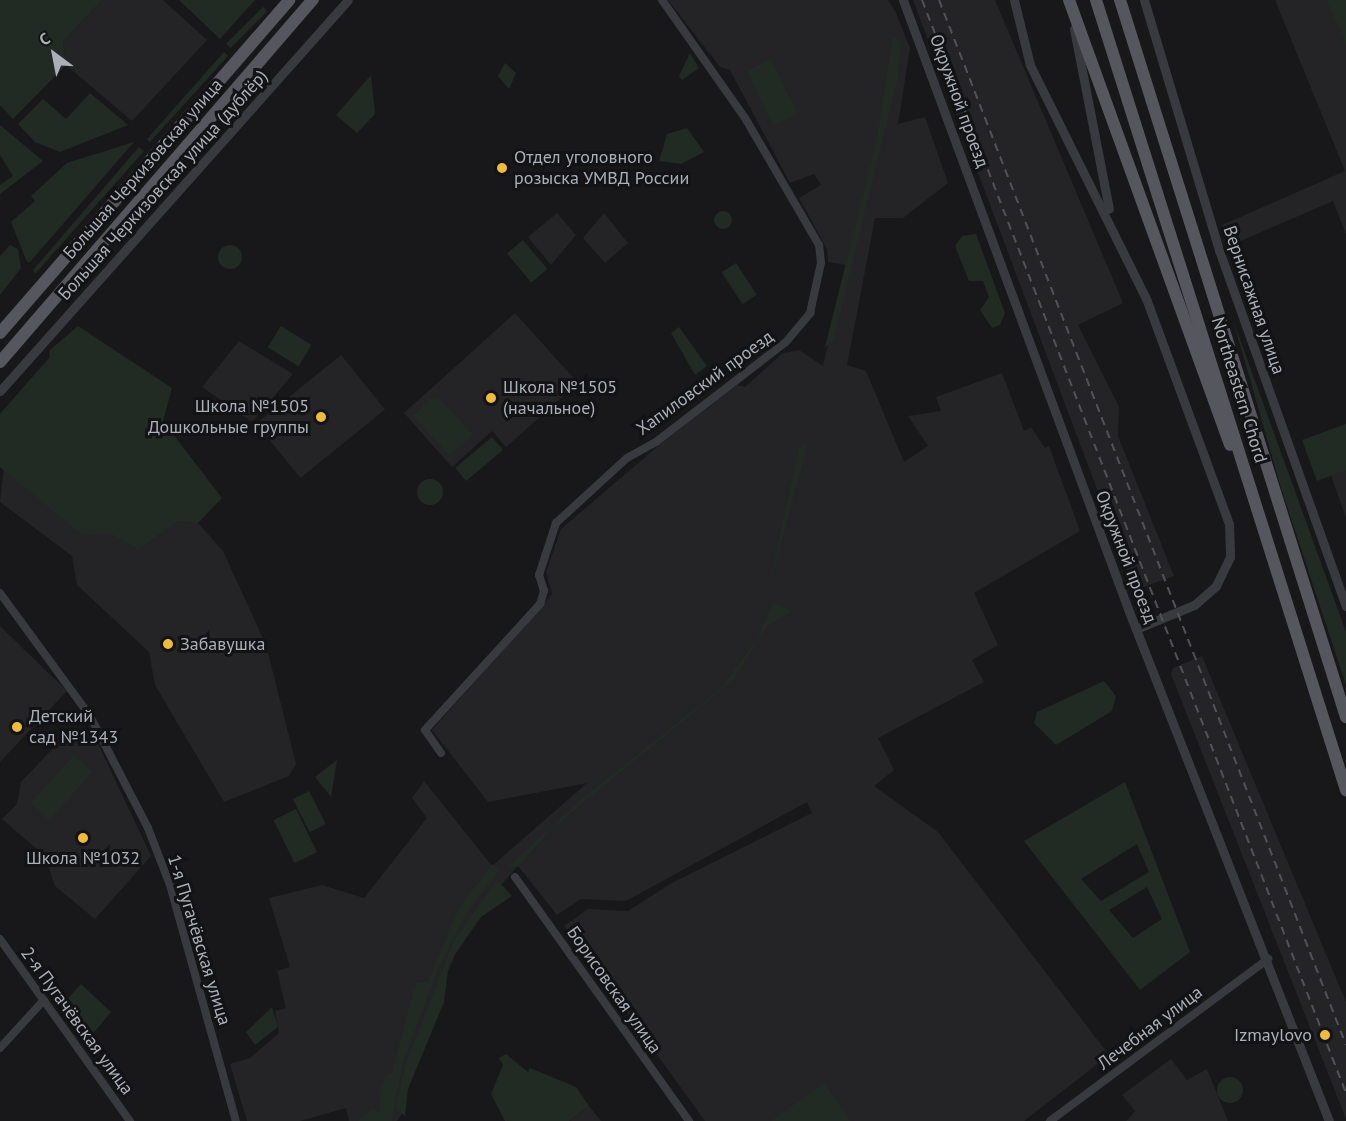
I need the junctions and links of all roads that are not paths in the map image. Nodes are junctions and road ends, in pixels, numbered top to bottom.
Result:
1 (289, 0) edge
2 (312, 0) edge
3 (348, 0) edge
4 (662, 0) edge
5 (903, 0) edge
6 (1014, 0) edge
7 (1068, 0) edge
8 (1096, 0) edge
9 (1120, 0) edge
10 (1144, 0) edge
11 (1116, 233) junction
12 (0, 333) edge
13 (0, 362) edge
14 (0, 391) edge
15 (1259, 522) junction
16 (0, 593) edge
17 (1346, 606) edge
18 (1136, 629) junction
19 (1346, 717) edge
20 (441, 753) dead end
21 (1346, 790) edge
22 (515, 877) dead end
23 (0, 939) edge
24 (1268, 959) junction
25 (44, 1000) junction
26 (0, 1048) edge
27 (130, 1121) edge
28 (236, 1121) edge
29 (689, 1121) edge
30 (1050, 1121) edge
31 (1329, 1121) edge

1 - 12 main road, Большая Черкизовская улица
2 - 13 main road, Большая Черкизовская улица
3 - 14 street, Большая Черкизовская улица (дублёр)
4 - 20 street, Хапиловский проезд
5 - 18 street, Окружной проезд
6 - 11 street
7 - 11 street
7 - 15 main road
8 - 15 main road, Northeastern Chord
9 - 19 main road, Northeastern Chord
10 - 17 street, Вернисажная улица
11 - 18 street
15 - 21 main road, Northeastern Chord
16 - 28 street, 1-я Пугачёвская улица
18 - 24 street, Окружной проезд
22 - 29 street, Борисовская улица
23 - 25 street, 2-я Пугачёвская улица
24 - 30 street, Лечебная улица
24 - 31 street, Окружной проезд
25 - 26 street
25 - 27 street, 2-я Пугачёвская улица

